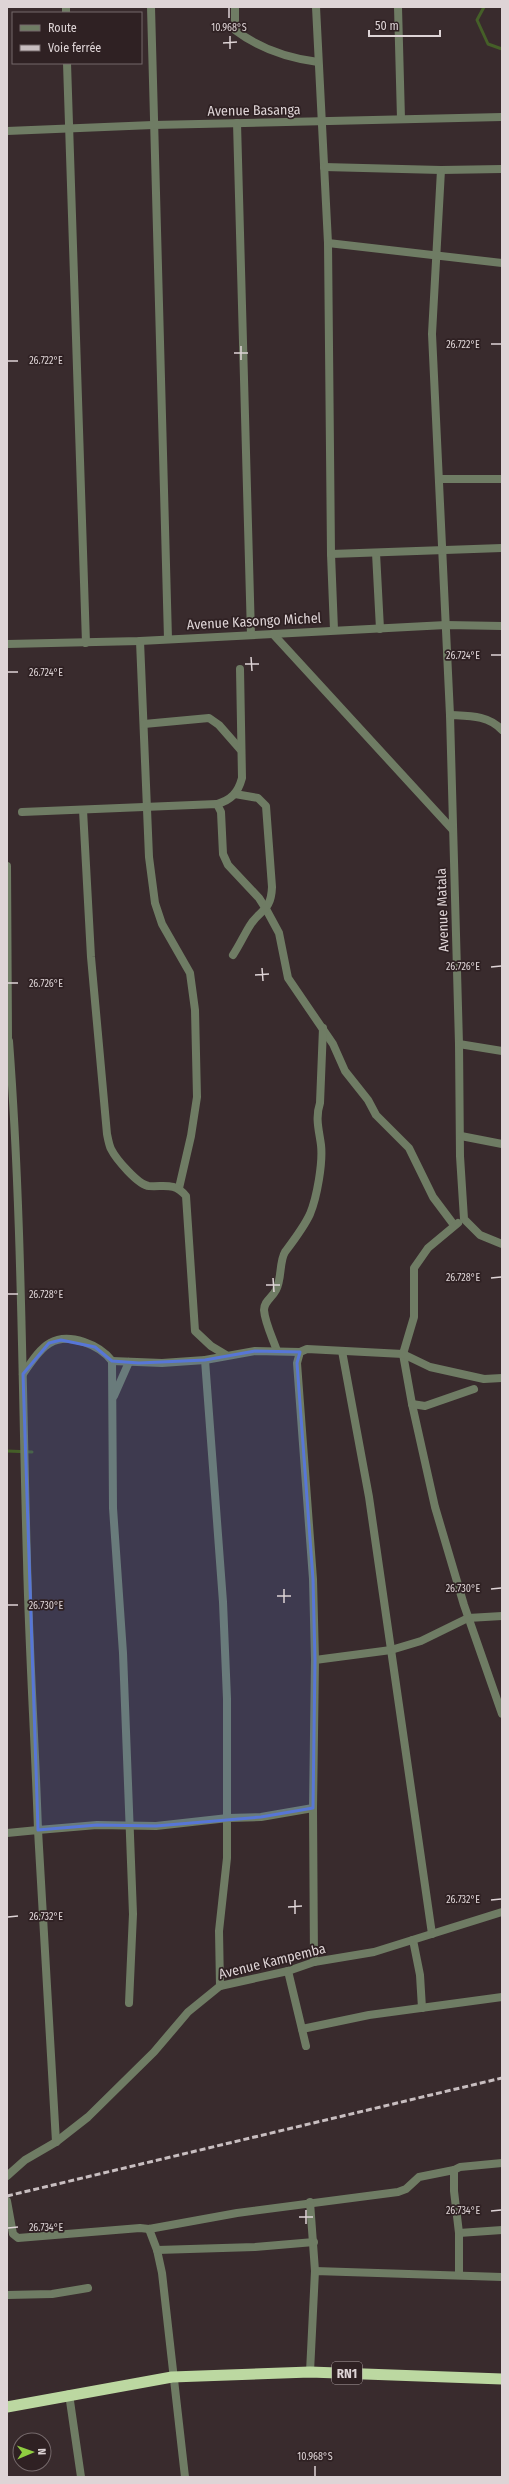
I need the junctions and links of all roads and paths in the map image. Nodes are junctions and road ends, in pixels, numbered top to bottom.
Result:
1 (151, 7) edge
2 (235, 7) edge
3 (316, 7) edge
4 (398, 7) edge
5 (318, 62) junction
6 (67, 64) edge
7 (502, 118) edge
8 (401, 119) junction
9 (322, 122) junction
10 (237, 123) junction
11 (153, 125) junction
12 (68, 128) junction
13 (7, 131) edge
14 (324, 167) junction
15 (502, 169) edge
16 (441, 170) junction
17 (328, 244) junction
18 (436, 254) junction
19 (502, 263) edge
20 (439, 479) junction
21 (502, 479) edge
22 (502, 548) edge
23 (443, 549) junction
24 (376, 553) junction
25 (331, 554) junction
26 (446, 625) junction
27 (502, 626) edge
28 (380, 629) junction
29 (334, 630) junction
30 (273, 634) junction
31 (251, 635) junction
32 (168, 639) junction
33 (140, 641) junction
34 (86, 643) junction
35 (7, 644) edge
36 (240, 669) dead end
37 (450, 715) junction
38 (144, 724) junction
39 (502, 730) edge
40 (240, 750) junction
41 (235, 794) junction
42 (217, 804) junction
43 (148, 806) junction
44 (83, 810) junction
45 (22, 812) dead end
46 (452, 829) junction
47 (7, 866) edge
48 (266, 909) junction
49 (232, 955) dead end
50 (323, 1028) junction
51 (7, 1037) edge
52 (459, 1044) junction
53 (502, 1051) edge
54 (461, 1136) junction
55 (502, 1144) edge
56 (179, 1188) junction
57 (464, 1219) junction
58 (454, 1225) junction
59 (502, 1244) edge
60 (277, 1351) junction
61 (342, 1351) junction
62 (300, 1352) junction
63 (403, 1354) junction
64 (226, 1355) junction
65 (205, 1360) junction
66 (112, 1361) junction
67 (130, 1362) junction
68 (23, 1374) junction
69 (502, 1378) edge
70 (474, 1389) dead end
71 (112, 1403) junction
72 (412, 1404) junction
73 (502, 1616) edge
74 (468, 1618) junction
75 (391, 1650) junction
76 (315, 1660) junction
77 (502, 1714) edge
78 (313, 1808) junction
79 (228, 1818) junction
80 (128, 1825) junction
81 (38, 1830) junction
82 (7, 1833) edge
83 (502, 1912) edge
84 (432, 1934) junction
85 (413, 1940) junction
86 (314, 1962) junction
87 (288, 1971) junction
88 (220, 1986) junction
89 (502, 1997) edge
90 (129, 2003) dead end
91 (422, 2008) junction
92 (302, 2029) junction
93 (306, 2046) dead end
94 (56, 2142) junction
95 (502, 2163) edge
96 (454, 2170) junction
97 (7, 2176) edge
98 (7, 2201) edge
99 (310, 2202) junction
100 (149, 2229) junction
101 (502, 2230) edge
102 (459, 2233) junction
103 (314, 2242) junction
104 (157, 2250) junction
105 (315, 2271) junction
106 (459, 2275) junction
107 (502, 2277) edge
108 (88, 2288) dead end
109 (7, 2295) edge
110 (310, 2372) junction
111 (172, 2377) junction
112 (502, 2379) edge
113 (69, 2394) junction
114 (7, 2407) edge
115 (81, 2477) edge
116 (185, 2477) edge

1 - 11 street
2 - 5 street
3 - 5 street
4 - 8 street
5 - 9 street
6 - 12 street
7 - 8 street, Avenue Basanga
8 - 9 street, Avenue Basanga
9 - 10 street, Avenue Basanga
9 - 14 street
10 - 11 street, Avenue Basanga
10 - 31 street
11 - 12 street, Avenue Basanga
11 - 32 street
12 - 13 street, Avenue Basanga
12 - 34 street
14 - 16 street
14 - 17 street
15 - 16 street
16 - 18 street, Avenue Matala
17 - 18 street
17 - 25 street
18 - 19 street
18 - 20 street, Avenue Matala
20 - 21 street
20 - 23 street, Avenue Matala
22 - 23 street
23 - 24 street
23 - 26 street, Avenue Matala
24 - 25 street
24 - 28 street
25 - 29 street
26 - 27 street, Avenue Kasongo Michel
26 - 28 street, Avenue Kasongo Michel
26 - 37 street, Avenue Matala
28 - 29 street, Avenue Kasongo Michel
29 - 30 street, Avenue Kasongo Michel
30 - 31 street, Avenue Kasongo Michel
30 - 46 street
31 - 32 street, Avenue Kasongo Michel
32 - 33 street, Avenue Kasongo Michel
33 - 34 street, Avenue Kasongo Michel
33 - 38 street
34 - 35 street, Avenue Kasongo Michel
36 - 40 street
37 - 39 street
37 - 46 street, Avenue Matala
38 - 40 street
38 - 43 street
40 - 41 street
41 - 42 street
41 - 48 street
42 - 43 street
42 - 48 street
43 - 44 street
43 - 56 street
44 - 45 street
44 - 56 street
46 - 52 street, Avenue Matala
47 - 51 street
48 - 49 street
48 - 50 street
50 - 58 street
50 - 60 street
51 - 68 street
52 - 53 street
52 - 54 street, Avenue Matala
54 - 55 street
54 - 57 street, Avenue Matala
56 - 64 street
57 - 58 street
57 - 59 street
58 - 63 street
60 - 62 street
60 - 64 street
61 - 62 street
61 - 63 street
61 - 75 street
62 - 76 street
63 - 69 street
63 - 72 street
64 - 65 street
65 - 67 street
65 - 79 street
66 - 67 street
66 - 68 street
66 - 71 street
67 - 71 street
68 - 81 street
70 - 72 street
71 - 80 street
72 - 74 street
73 - 74 street
74 - 75 street
74 - 77 street
75 - 76 street
75 - 84 street
76 - 78 street
78 - 79 street
78 - 86 street
79 - 80 street
79 - 88 street
80 - 81 street
80 - 90 street
81 - 82 street
81 - 94 street
83 - 84 street, Avenue Kampemba
84 - 85 street, Avenue Kampemba
85 - 86 street, Avenue Kampemba
85 - 91 street
86 - 87 street, Avenue Kampemba
87 - 88 street, Avenue Kampemba
87 - 92 street
88 - 94 street, Avenue Kampemba
89 - 91 street
91 - 92 street
92 - 93 street
94 - 97 street, Avenue Kampemba
95 - 96 street
96 - 99 street
96 - 102 street
98 - 100 street
99 - 100 street
99 - 103 street
100 - 104 street
101 - 102 street
102 - 106 street
103 - 104 street
103 - 105 street
104 - 111 street
105 - 106 street
105 - 110 street
106 - 107 street
108 - 109 street
110 - 111 highway, RN1
110 - 112 highway, RN1
111 - 113 highway, RN1
111 - 116 street
113 - 114 highway, RN1
113 - 115 street

